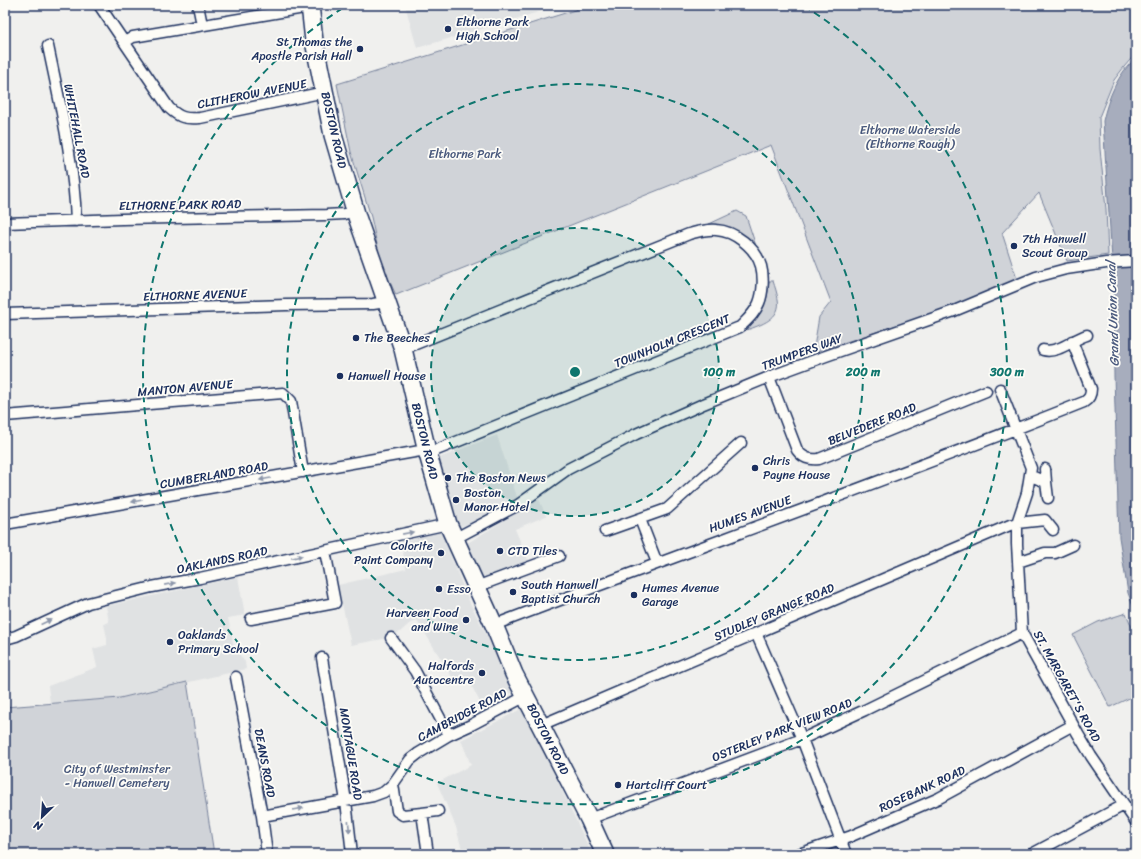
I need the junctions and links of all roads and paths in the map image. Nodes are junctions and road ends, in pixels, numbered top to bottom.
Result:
1 (99, 5) edge
2 (198, 5) edge
3 (310, 6) edge
4 (202, 25) junction
5 (125, 42) junction
6 (48, 46) dead end
7 (325, 92) junction
8 (355, 211) junction
9 (76, 221) junction
10 (5, 223) edge
11 (1136, 261) edge
12 (386, 302) junction
13 (5, 314) edge
14 (1087, 335) dead end
15 (1072, 341) junction
16 (403, 349) junction
17 (1043, 350) dead end
18 (769, 377) junction
19 (1000, 389) dead end
20 (986, 391) dead end
21 (5, 416) edge
22 (1016, 430) junction
23 (741, 443) dead end
24 (427, 451) junction
25 (1045, 469) dead end
26 (303, 472) junction
27 (1031, 476) junction
28 (1046, 482) junction
29 (1048, 498) dead end
30 (640, 519) junction
31 (1017, 523) junction
32 (5, 524) edge
33 (1053, 530) dead end
34 (451, 532) junction
35 (605, 532) dead end
36 (1073, 545) dead end
37 (325, 551) junction
38 (559, 556) dead end
39 (1018, 562) junction
40 (657, 563) junction
41 (476, 587) junction
42 (251, 619) dead end
43 (494, 625) junction
44 (756, 633) junction
45 (1022, 633) junction
46 (7, 637) edge
47 (392, 638) dead end
48 (322, 658) dead end
49 (236, 677) dead end
50 (526, 696) junction
51 (541, 725) junction
52 (1073, 725) junction
53 (449, 735) junction
54 (802, 739) junction
55 (393, 784) junction
56 (346, 801) junction
57 (1124, 805) junction
58 (438, 811) dead end
59 (422, 813) junction
60 (262, 816) junction
61 (589, 819) junction
62 (1136, 822) edge
63 (840, 839) junction
64 (267, 854) edge
65 (352, 854) edge
66 (428, 854) edge
67 (605, 854) edge
68 (799, 854) edge
69 (846, 854) edge
70 (1032, 854) edge

1 - 5 street, CLITHEROW AVENUE
2 - 4 street
3 - 4 street
3 - 7 main road, BOSTON ROAD
4 - 5 street
5 - 7 street, CLITHEROW AVENUE
6 - 9 street, WHITEHALL ROAD
7 - 8 main road, BOSTON ROAD
8 - 9 street, ELTHORNE PARK ROAD
8 - 12 main road, BOSTON ROAD
9 - 10 street, ELTHORNE PARK ROAD
11 - 18 street, TRUMPERS WAY
12 - 13 street, ELTHORNE AVENUE
12 - 16 main road, BOSTON ROAD
14 - 15 street
15 - 17 street
15 - 22 street, HUMES AVENUE
16 - 24 main road, BOSTON ROAD
16 - 24 street, TOWNHOLM CRESCENT
18 - 20 street, BELVEDERE ROAD
18 - 34 street, TRUMPERS WAY
19 - 22 street, ST. MARGARET'S ROAD
21 - 26 street, MANTON AVENUE
22 - 27 street, ST. MARGARET'S ROAD
22 - 40 street, HUMES AVENUE
23 - 30 street
24 - 26 street, CUMBERLAND ROAD
24 - 34 main road, BOSTON ROAD
25 - 28 street
26 -> 32 street, CUMBERLAND ROAD
27 - 28 street
27 - 31 street, ST. MARGARET'S ROAD
28 - 29 street
30 - 35 street
30 - 40 street
31 - 33 street, STUDLEY GRANGE ROAD
31 - 39 street, ST. MARGARET'S ROAD
31 - 44 street, STUDLEY GRANGE ROAD
37 -> 34 street, OAKLANDS ROAD
34 - 41 main road, BOSTON ROAD
36 - 39 street
37 - 42 street
46 -> 37 street, OAKLANDS ROAD
38 - 41 street
39 - 45 street, ST. MARGARET'S ROAD
40 - 43 street, HUMES AVENUE
41 - 43 main road, BOSTON ROAD
43 - 50 main road, BOSTON ROAD
44 - 51 street, STUDLEY GRANGE ROAD
44 - 54 street
45 - 52 street, ST. MARGARET'S ROAD
45 - 54 street, OSTERLEY PARK VIEW ROAD
47 - 53 street
48 - 56 street, MONTAGUE ROAD
49 - 60 street, DEANS ROAD
50 - 51 main road, BOSTON ROAD
50 - 53 street, CAMBRIDGE ROAD
51 - 61 main road, BOSTON ROAD
52 - 57 street, ST. MARGARET'S ROAD
52 - 63 street, ROSEBANK ROAD
53 - 55 street, CAMBRIDGE ROAD
54 - 61 street, OSTERLEY PARK VIEW ROAD
54 - 63 street
55 - 56 street, CAMBRIDGE ROAD
55 - 59 street
60 -> 56 street, CAMBRIDGE ROAD
56 -> 65 street, MONTAGUE ROAD
57 - 62 street, ST. MARGARET'S ROAD
57 - 70 street
58 - 59 street
59 - 66 street
60 - 64 street, DEANS ROAD
61 - 67 main road, BOSTON ROAD
63 - 68 street, ROSEBANK ROAD
63 - 69 street

